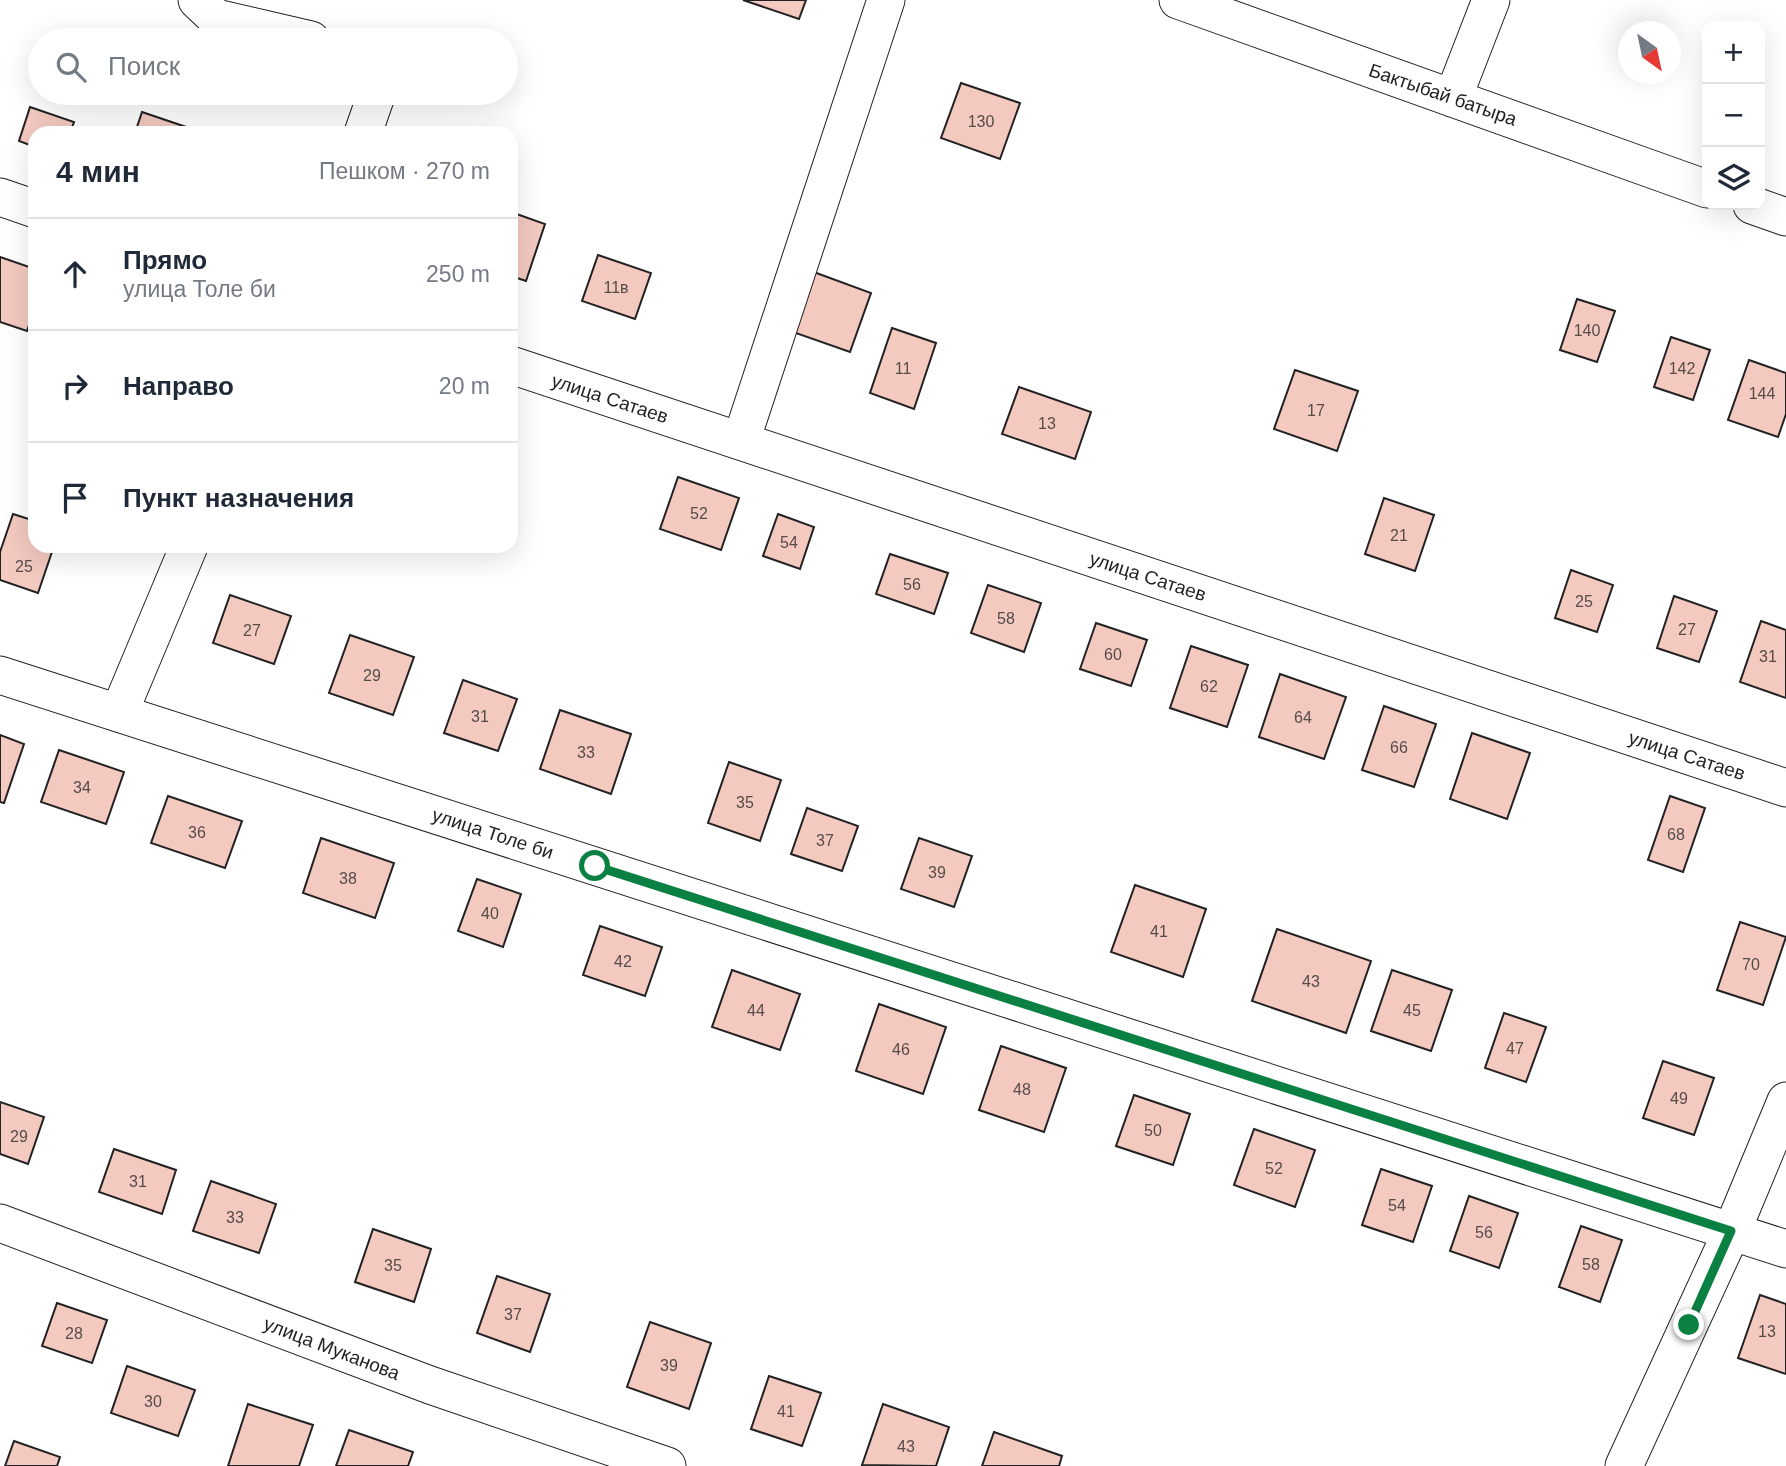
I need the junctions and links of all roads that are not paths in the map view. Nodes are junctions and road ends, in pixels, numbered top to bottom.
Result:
1 (197, 0) edge
2 (886, 0) edge
3 (1178, 0) edge
4 (1491, 0) edge
5 (259, 28) edge
6 (1453, 98) junction
7 (373, 105) edge
8 (365, 126) edge
9 (1702, 187) edge
10 (0, 197) edge
11 (28, 207) edge
12 (1765, 210) edge
13 (1786, 217) edge
14 (518, 367) edge
15 (741, 441) junction
16 (186, 553) edge
17 (0, 675) edge
18 (119, 713) junction
19 (1786, 788) edge
20 (1786, 1101) edge
21 (0, 1223) edge
22 (1731, 1231) junction
23 (1786, 1249) edge
24 (667, 1466) edge
25 (1624, 1466) edge

1 - 5 street
2 - 15 street
3 - 6 street, Бактыбай батыра
4 - 6 street
6 - 9 street, Бактыбай батыра
7 - 8 street
10 - 11 street
12 - 13 street
14 - 15 street, улица Сатаев
15 - 19 street, улица Сатаев
16 - 18 street
17 - 18 street, улица Толе би
18 - 22 street, улица Толе би
20 - 22 street
21 - 24 street, улица Муканова
22 - 23 street, улица Толе би
22 - 25 street

